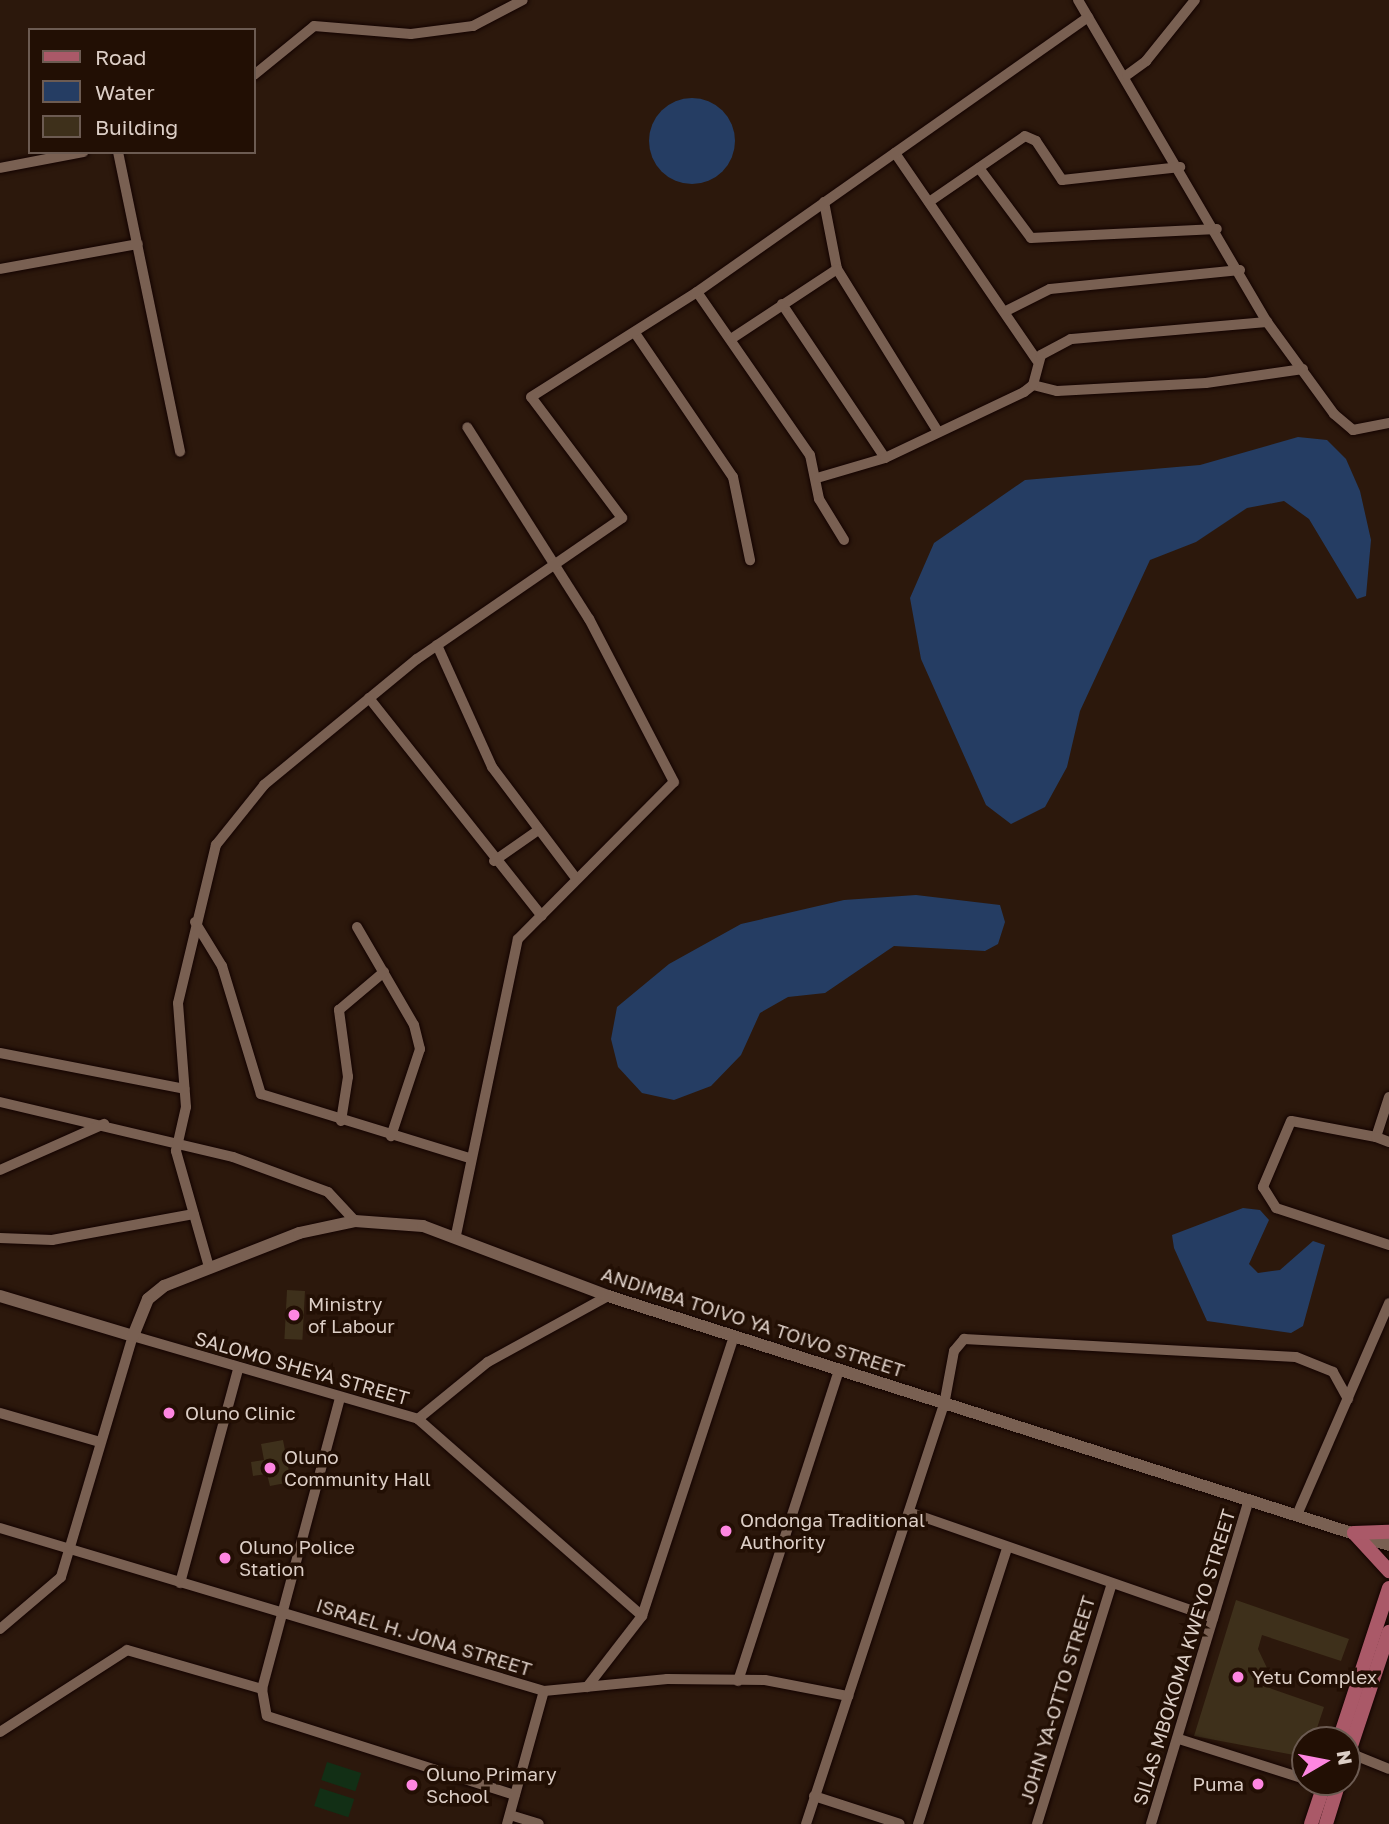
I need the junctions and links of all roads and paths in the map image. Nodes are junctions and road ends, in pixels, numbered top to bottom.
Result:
1 (523, 0) edge
2 (1078, 0) edge
3 (1195, 0) edge
4 (1088, 17) junction
5 (256, 73) edge
6 (1127, 75) junction
7 (895, 153) junction
8 (73, 154) edge
9 (118, 154) edge
10 (1180, 167) junction
11 (0, 168) edge
12 (979, 168) junction
13 (824, 202) junction
14 (929, 202) junction
15 (1217, 229) junction
16 (138, 244) junction
17 (0, 269) edge
18 (837, 269) junction
19 (1240, 270) junction
20 (697, 292) junction
21 (782, 303) junction
22 (1006, 311) junction
23 (1266, 322) junction
24 (635, 333) junction
25 (731, 339) junction
26 (1037, 360) junction
27 (1303, 369) junction
28 (1032, 385) junction
29 (1389, 423) edge
30 (467, 427) dead end
31 (937, 430) junction
32 (180, 452) dead end
33 (885, 458) junction
34 (817, 478) junction
35 (844, 540) dead end
36 (750, 560) dead end
37 (558, 566) junction
38 (437, 645) junction
39 (369, 698) junction
40 (537, 831) junction
41 (494, 861) junction
42 (574, 876) junction
43 (542, 916) junction
44 (195, 922) junction
45 (357, 927) dead end
46 (384, 972) junction
47 (0, 1053) edge
48 (185, 1089) junction
49 (1389, 1097) edge
50 (0, 1102) edge
51 (341, 1121) junction
52 (104, 1124) junction
53 (391, 1136) junction
54 (1376, 1137) junction
55 (178, 1142) junction
56 (1389, 1142) edge
57 (469, 1158) junction
58 (0, 1170) edge
59 (194, 1214) junction
60 (355, 1221) junction
61 (456, 1235) junction
62 (0, 1238) edge
63 (1389, 1245) edge
64 (209, 1267) junction
65 (0, 1296) edge
66 (608, 1296) junction
67 (1389, 1303) edge
68 (133, 1336) junction
69 (734, 1336) junction
70 (238, 1370) junction
71 (839, 1370) junction
72 (340, 1397) junction
73 (1348, 1399) junction
74 (944, 1405) junction
75 (0, 1413) edge
76 (418, 1419) junction
77 (100, 1442) junction
78 (1249, 1500) junction
79 (909, 1512) junction
80 (1297, 1514) junction
81 (0, 1528) edge
82 (1389, 1531) edge
83 (1354, 1533) junction
84 (1389, 1545) edge
85 (1007, 1549) junction
86 (70, 1550) junction
87 (1389, 1571) edge
88 (180, 1583) junction
89 (1111, 1586) junction
90 (1389, 1588) edge
91 (281, 1612) junction
92 (642, 1616) junction
93 (1213, 1618) junction
94 (0, 1629) edge
95 (1389, 1633) edge
96 (738, 1681) junction
97 (587, 1687) junction
98 (262, 1689) junction
99 (544, 1692) junction
100 (848, 1696) junction
101 (1344, 1726) edge
102 (1357, 1726) edge
103 (0, 1732) edge
104 (1179, 1739) junction
105 (1361, 1759) edge
106 (1389, 1769) edge
107 (1291, 1775) edge
108 (515, 1796) junction
109 (814, 1796) junction
110 (1321, 1796) edge
111 (1326, 1796) edge
112 (508, 1819) edge
113 (539, 1824) edge
114 (806, 1824) edge
115 (900, 1824) edge
116 (918, 1824) edge
117 (1037, 1824) edge
118 (1151, 1824) edge
119 (1311, 1824) edge
120 (1326, 1824) edge

1 - 5 street
2 - 4 street
3 - 6 street
4 - 6 street
4 - 7 street
6 - 10 street
7 - 13 street
7 - 14 street
8 - 11 street
9 - 16 street
10 - 12 street
10 - 15 street
12 - 14 street
12 - 15 street
13 - 18 street
13 - 20 street
14 - 22 street
15 - 19 street
16 - 17 street
16 - 32 street
18 - 21 street
18 - 31 street
19 - 22 street
19 - 23 street
20 - 24 street
20 - 25 street
21 - 25 street
21 - 33 street
22 - 26 street
23 - 26 street
23 - 27 street
24 - 36 street
24 - 37 street
25 - 34 street
26 - 28 street
27 - 28 street
27 - 29 street
28 - 31 street
30 - 37 street
31 - 33 street
33 - 34 street
34 - 35 street
37 - 38 street
37 - 42 street
38 - 39 street
38 - 40 street
39 - 41 street
39 - 44 street
40 - 41 street
40 - 42 street
41 - 43 street
42 - 43 street
43 - 57 street
44 - 48 street
44 - 51 street
45 - 46 street
46 - 51 street
46 - 53 street
47 - 48 street
48 - 55 street
49 - 54 street
50 - 52 street
51 - 53 street
52 - 55 street
52 - 58 street
53 - 57 street
54 - 56 street
54 - 63 street
55 - 59 street
55 - 60 street
57 - 61 street
59 - 62 street
59 - 64 street
60 - 61 street, ANDIMBA TOIVO YA TOIVO STREET
60 - 64 street, ANDIMBA TOIVO YA TOIVO STREET
61 - 66 street, ANDIMBA TOIVO YA TOIVO STREET
64 - 68 street, ANDIMBA TOIVO YA TOIVO STREET
65 - 68 street
66 - 69 street, ANDIMBA TOIVO YA TOIVO STREET
66 - 76 street
67 - 73 street
68 - 70 street, SALOMO SHEYA STREET
68 - 77 street
69 - 71 street, ANDIMBA TOIVO YA TOIVO STREET
69 - 92 street
70 - 72 street, SALOMO SHEYA STREET
70 - 88 street
71 - 74 street, ANDIMBA TOIVO YA TOIVO STREET
71 - 96 street
72 - 76 street, SALOMO SHEYA STREET
72 - 91 street
73 - 74 street
73 - 80 street
74 - 78 street, ANDIMBA TOIVO YA TOIVO STREET
74 - 79 street
75 - 77 street
76 - 92 street, SALOMO SHEYA STREET
77 - 86 street
78 - 80 street, ANDIMBA TOIVO YA TOIVO STREET
78 - 93 street, SILAS MBOKOMA KWEYO STREET
79 - 85 street
79 - 100 street
80 - 83 street, ANDIMBA TOIVO YA TOIVO STREET
81 - 86 street, ISRAEL H. JONA STREET
82 - 83 main road
83 - 84 street, ANDIMBA TOIVO YA TOIVO STREET
83 - 87 main road
85 - 89 street
85 - 116 street
86 - 88 street, ISRAEL H. JONA STREET
86 - 94 street
88 - 91 street, ISRAEL H. JONA STREET
89 - 93 street
89 - 117 street, JOHN YA-OTTO STREET
90 - 101 main road
91 - 98 street
91 - 99 street, ISRAEL H. JONA STREET
92 - 97 street
93 - 104 street, SILAS MBOKOMA KWEYO STREET
95 - 102 main road
96 - 97 street, ISRAEL H. JONA STREET
96 - 100 street, ISRAEL H. JONA STREET
97 - 99 street, ISRAEL H. JONA STREET
98 - 103 street
98 - 108 street
99 - 108 street
100 - 109 street
104 - 107 street
104 - 118 street, SILAS MBOKOMA KWEYO STREET
105 - 106 street
108 - 112 street
109 - 114 street
109 - 115 street
110 - 119 main road
111 - 120 main road
112 - 113 street

